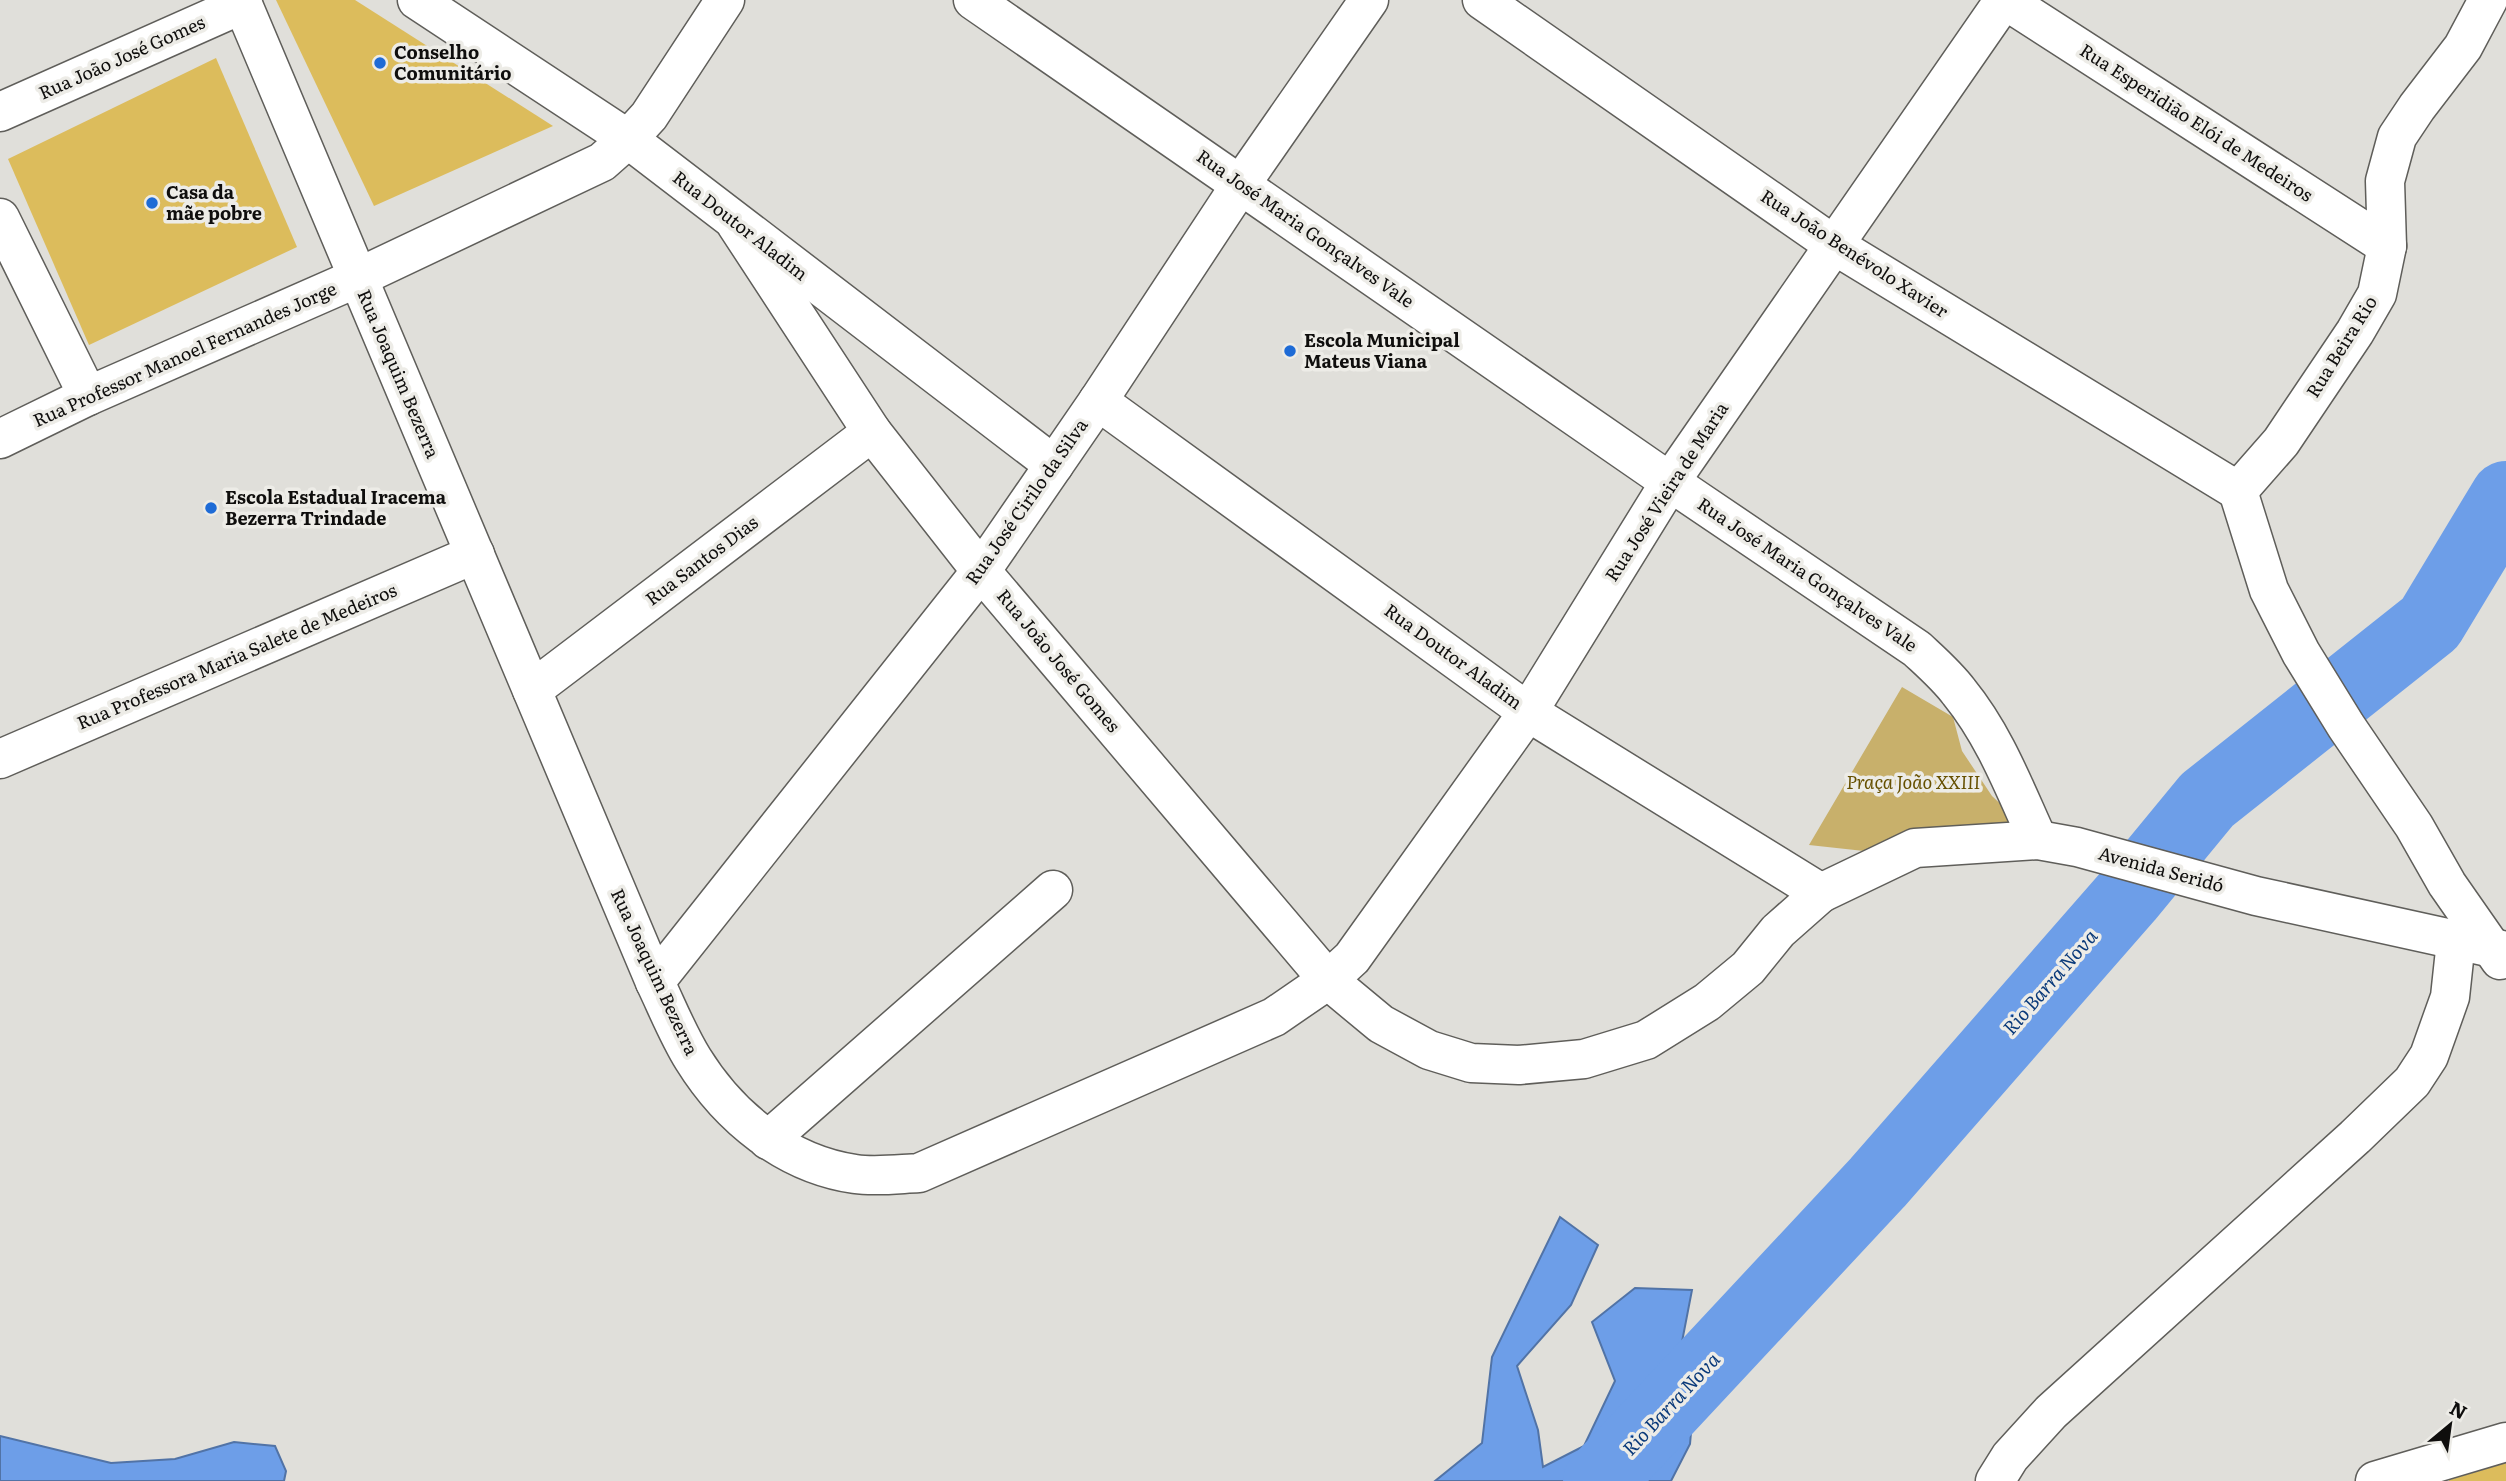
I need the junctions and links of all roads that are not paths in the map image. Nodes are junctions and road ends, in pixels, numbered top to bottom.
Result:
1 (417, 0) edge
2 (725, 0) edge
3 (973, 0) edge
4 (1370, 0) edge
5 (1482, 0) edge
6 (2004, 0) edge
7 (2488, 0) edge
8 (242, 2) edge
9 (0, 112) edge
10 (628, 139) junction
11 (1241, 184) junction
12 (0, 218) edge
13 (736, 224) junction
14 (1834, 245) junction
15 (2387, 246) junction
16 (358, 278) junction
17 (88, 396) junction
18 (1098, 401) junction
19 (872, 432) junction
20 (0, 439) edge
21 (1054, 465) junction
22 (1670, 482) junction
23 (2238, 491) junction
24 (475, 554) junction
25 (981, 570) junction
26 (532, 690) junction
27 (1528, 712) junction
28 (0, 759) edge
29 (2038, 840) junction
30 (1053, 890) dead end
31 (1821, 893) junction
32 (2490, 952) edge
33 (1328, 980) junction
34 (655, 982) junction
35 (768, 1140) junction
36 (2506, 1442) edge
37 (1995, 1481) edge
38 (2375, 1481) edge

1 - 10 street, Rua Doutor Aladim
2 - 10 street, Rua Professor Manoel Fernandes Jorge
3 - 11 street, Rua José Maria Gonçalves Vale
4 - 11 street, Rua José Cirilo da Silva
5 - 14 street, Rua João Benévolo Xavier
6 - 14 street, Rua José Vieira de Maria
6 - 15 street, Rua Esperidião Elói de Medeiros
7 - 15 street, Rua Beira Rio
8 - 9 street, Rua João José Gomes
8 - 16 street, Rua Joaquim Bezerra
10 - 13 street, Rua Doutor Aladim
10 - 16 street, Rua Professor Manoel Fernandes Jorge
11 - 18 street, Rua José Cirilo da Silva
11 - 22 street, Rua José Maria Gonçalves Vale
12 - 17 street
13 - 19 street, Rua João José Gomes
13 - 21 street, Rua Doutor Aladim
14 - 22 street, Rua José Vieira de Maria
14 - 23 street, Rua João Benévolo Xavier
15 - 23 street, Rua Beira Rio
16 - 17 street, Rua Professor Manoel Fernandes Jorge
16 - 24 street, Rua Joaquim Bezerra
17 - 20 street, Rua Professor Manoel Fernandes Jorge
18 - 21 street, Rua José Cirilo da Silva
18 - 27 street, Rua Doutor Aladim
19 - 25 street, Rua João José Gomes
19 - 26 street, Rua Santos Dias
21 - 25 street, Rua José Cirilo da Silva
22 - 27 street, Rua José Vieira de Maria
22 - 29 street, Rua José Maria Gonçalves Vale
23 - 32 street
24 - 26 street, Rua Joaquim Bezerra
24 - 28 street, Rua Professora Maria Salete de Medeiros
25 - 33 street, Rua João José Gomes
25 - 34 street, Rua José Cirilo da Silva
26 - 34 street, Rua Joaquim Bezerra
27 - 31 street, Rua Doutor Aladim
27 - 33 street, Rua José Vieira de Maria
29 - 31 street, Avenida Seridó
29 - 32 street, Avenida Seridó
30 - 35 street
31 - 33 street
32 - 37 street
33 - 35 street, Rua Joaquim Bezerra
34 - 35 street, Rua Joaquim Bezerra
36 - 38 street

